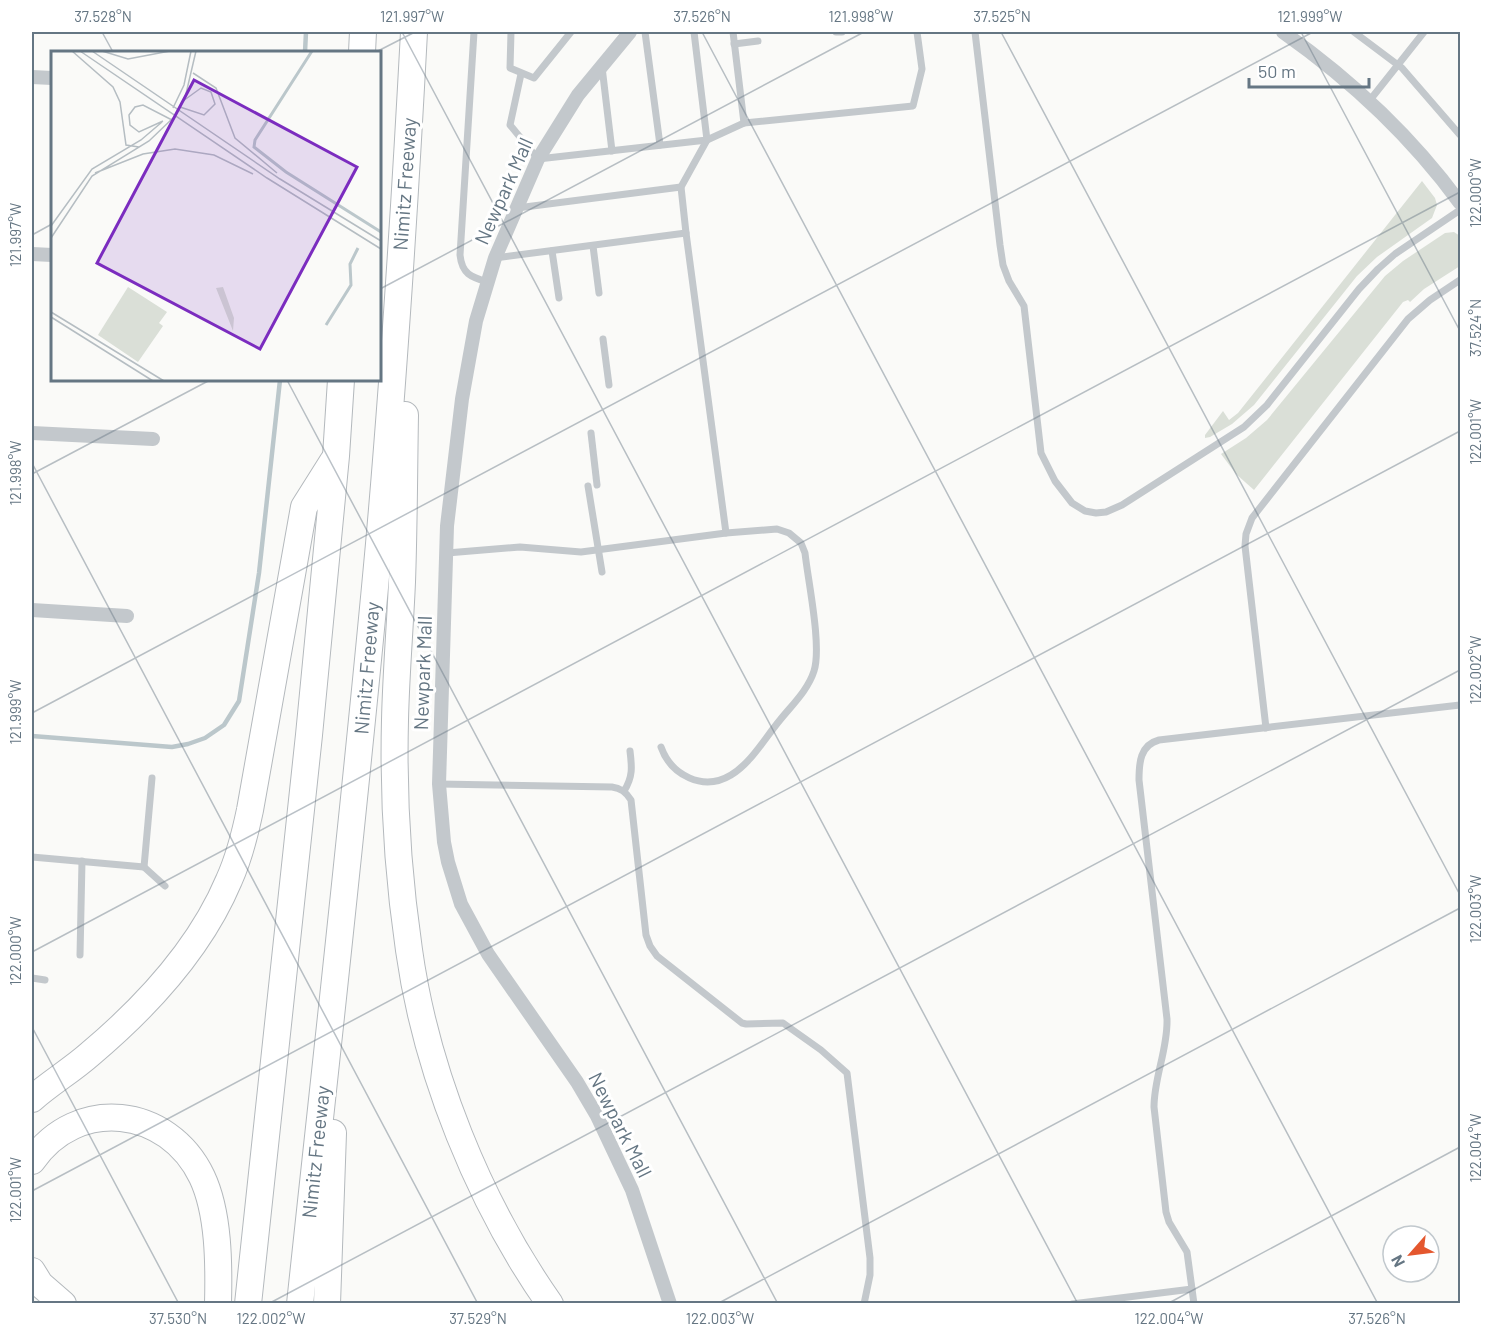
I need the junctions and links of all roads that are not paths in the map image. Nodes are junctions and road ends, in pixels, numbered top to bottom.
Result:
1 (363, 32) edge
2 (414, 32) edge
3 (474, 32) edge
4 (511, 32) edge
5 (571, 32) edge
6 (630, 32) edge
7 (645, 32) edge
8 (694, 32) edge
9 (733, 32) edge
10 (836, 32) edge
11 (842, 32) edge
12 (917, 32) edge
13 (975, 32) edge
14 (1283, 32) edge
15 (1354, 32) edge
16 (1424, 32) edge
17 (758, 41) dead end
18 (734, 44) junction
19 (362, 51) edge
20 (602, 64) junction
21 (1397, 64) junction
22 (521, 74) junction
23 (32, 77) edge
24 (51, 78) edge
25 (1370, 100) junction
26 (744, 123) junction
27 (1461, 135) edge
28 (707, 140) junction
29 (660, 145) junction
30 (612, 151) junction
31 (538, 159) junction
32 (407, 163) junction
33 (681, 187) junction
34 (1461, 204) edge
35 (515, 208) junction
36 (1461, 210) edge
37 (686, 233) junction
38 (593, 246) junction
39 (552, 251) junction
40 (32, 254) edge
41 (51, 255) edge
42 (495, 258) junction
43 (1461, 280) edge
44 (487, 282) junction
45 (599, 293) dead end
46 (559, 298) dead end
47 (603, 339) dead end
48 (341, 381) edge
49 (609, 385) dead end
50 (32, 433) edge
51 (591, 433) dead end
52 (153, 439) dead end
53 (336, 456) junction
54 (597, 485) dead end
55 (588, 486) dead end
56 (726, 532) junction
57 (599, 550) junction
58 (447, 554) junction
59 (602, 572) dead end
60 (32, 610) edge
61 (127, 616) dead end
62 (1461, 705) edge
63 (1266, 728) junction
64 (661, 747) dead end
65 (630, 751) dead end
66 (152, 778) dead end
67 (439, 784) junction
68 (624, 790) junction
69 (32, 856) edge
70 (82, 861) junction
71 (144, 867) junction
72 (165, 886) dead end
73 (339, 935) junction
74 (80, 955) dead end
75 (32, 978) edge
76 (45, 980) dead end
77 (32, 1099) edge
78 (32, 1161) edge
79 (32, 1271) edge
80 (1192, 1288) junction
81 (63, 1304) edge
82 (218, 1304) edge
83 (248, 1304) edge
84 (300, 1304) edge
85 (327, 1304) edge
86 (550, 1304) edge
87 (670, 1304) edge
88 (864, 1304) edge
89 (1072, 1304) edge
90 (1194, 1304) edge

1 - 19 highway
2 - 32 highway, Nimitz Freeway
3 - 44 lane
4 - 22 lane
5 - 22 lane
6 - 20 street, Newpark Mall
7 - 29 lane
8 - 28 lane
9 - 18 lane
10 - 11 lane
12 - 26 lane
13 - 36 lane
14 - 25 street
15 - 21 lane
16 - 21 lane
17 - 18 lane
18 - 26 lane
20 - 30 lane
20 - 31 street, Newpark Mall
21 - 25 lane
21 - 27 lane
22 - 31 lane
23 - 24 street
25 - 34 street
26 - 28 lane
28 - 29 lane
28 - 33 lane
29 - 30 lane
30 - 31 lane
31 - 35 street, Newpark Mall
32 - 73 highway, Nimitz Freeway
32 - 86 highway
33 - 35 lane
33 - 37 lane
35 - 42 street, Newpark Mall
37 - 38 lane
37 - 56 lane
38 - 39 lane
38 - 45 lane
39 - 42 lane
39 - 46 lane
40 - 41 street
42 - 44 street, Newpark Mall
43 - 63 lane
44 - 58 street, Newpark Mall
47 - 49 lane
48 - 53 highway
50 - 52 street
51 - 54 lane
53 - 77 highway
53 - 83 highway
55 - 57 lane
56 - 57 lane
56 - 64 lane
57 - 58 lane
57 - 59 lane
58 - 67 street, Newpark Mall
60 - 61 street
62 - 63 lane
63 - 80 lane
65 - 68 lane
66 - 71 lane
67 - 68 lane
67 - 87 street, Newpark Mall
68 - 88 lane
69 - 70 lane
70 - 71 lane
70 - 74 lane
71 - 72 lane
73 - 84 highway, Nimitz Freeway
73 - 85 highway
75 - 76 lane
78 - 82 highway
79 - 81 highway
80 - 89 lane
80 - 90 lane

